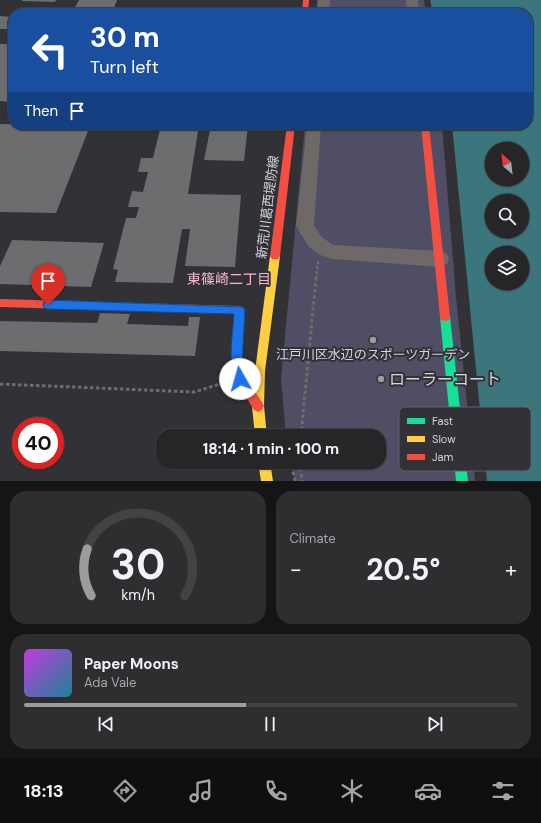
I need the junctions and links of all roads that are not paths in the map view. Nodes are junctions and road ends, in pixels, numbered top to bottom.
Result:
1 (290, 130) edge
2 (314, 130) edge
3 (426, 130) edge
4 (440, 259) junction
5 (0, 304) edge
6 (258, 406) junction
7 (455, 407) edge
8 (260, 429) edge
9 (265, 469) edge
10 (461, 471) edge
11 (268, 481) edge
12 (462, 481) edge

1 - 6 street, 新荒川葛西堤防線
2 - 4 street
3 - 4 street
4 - 7 street
5 - 6 street
6 - 8 street, 新荒川葛西堤防線
9 - 11 street
10 - 12 street

